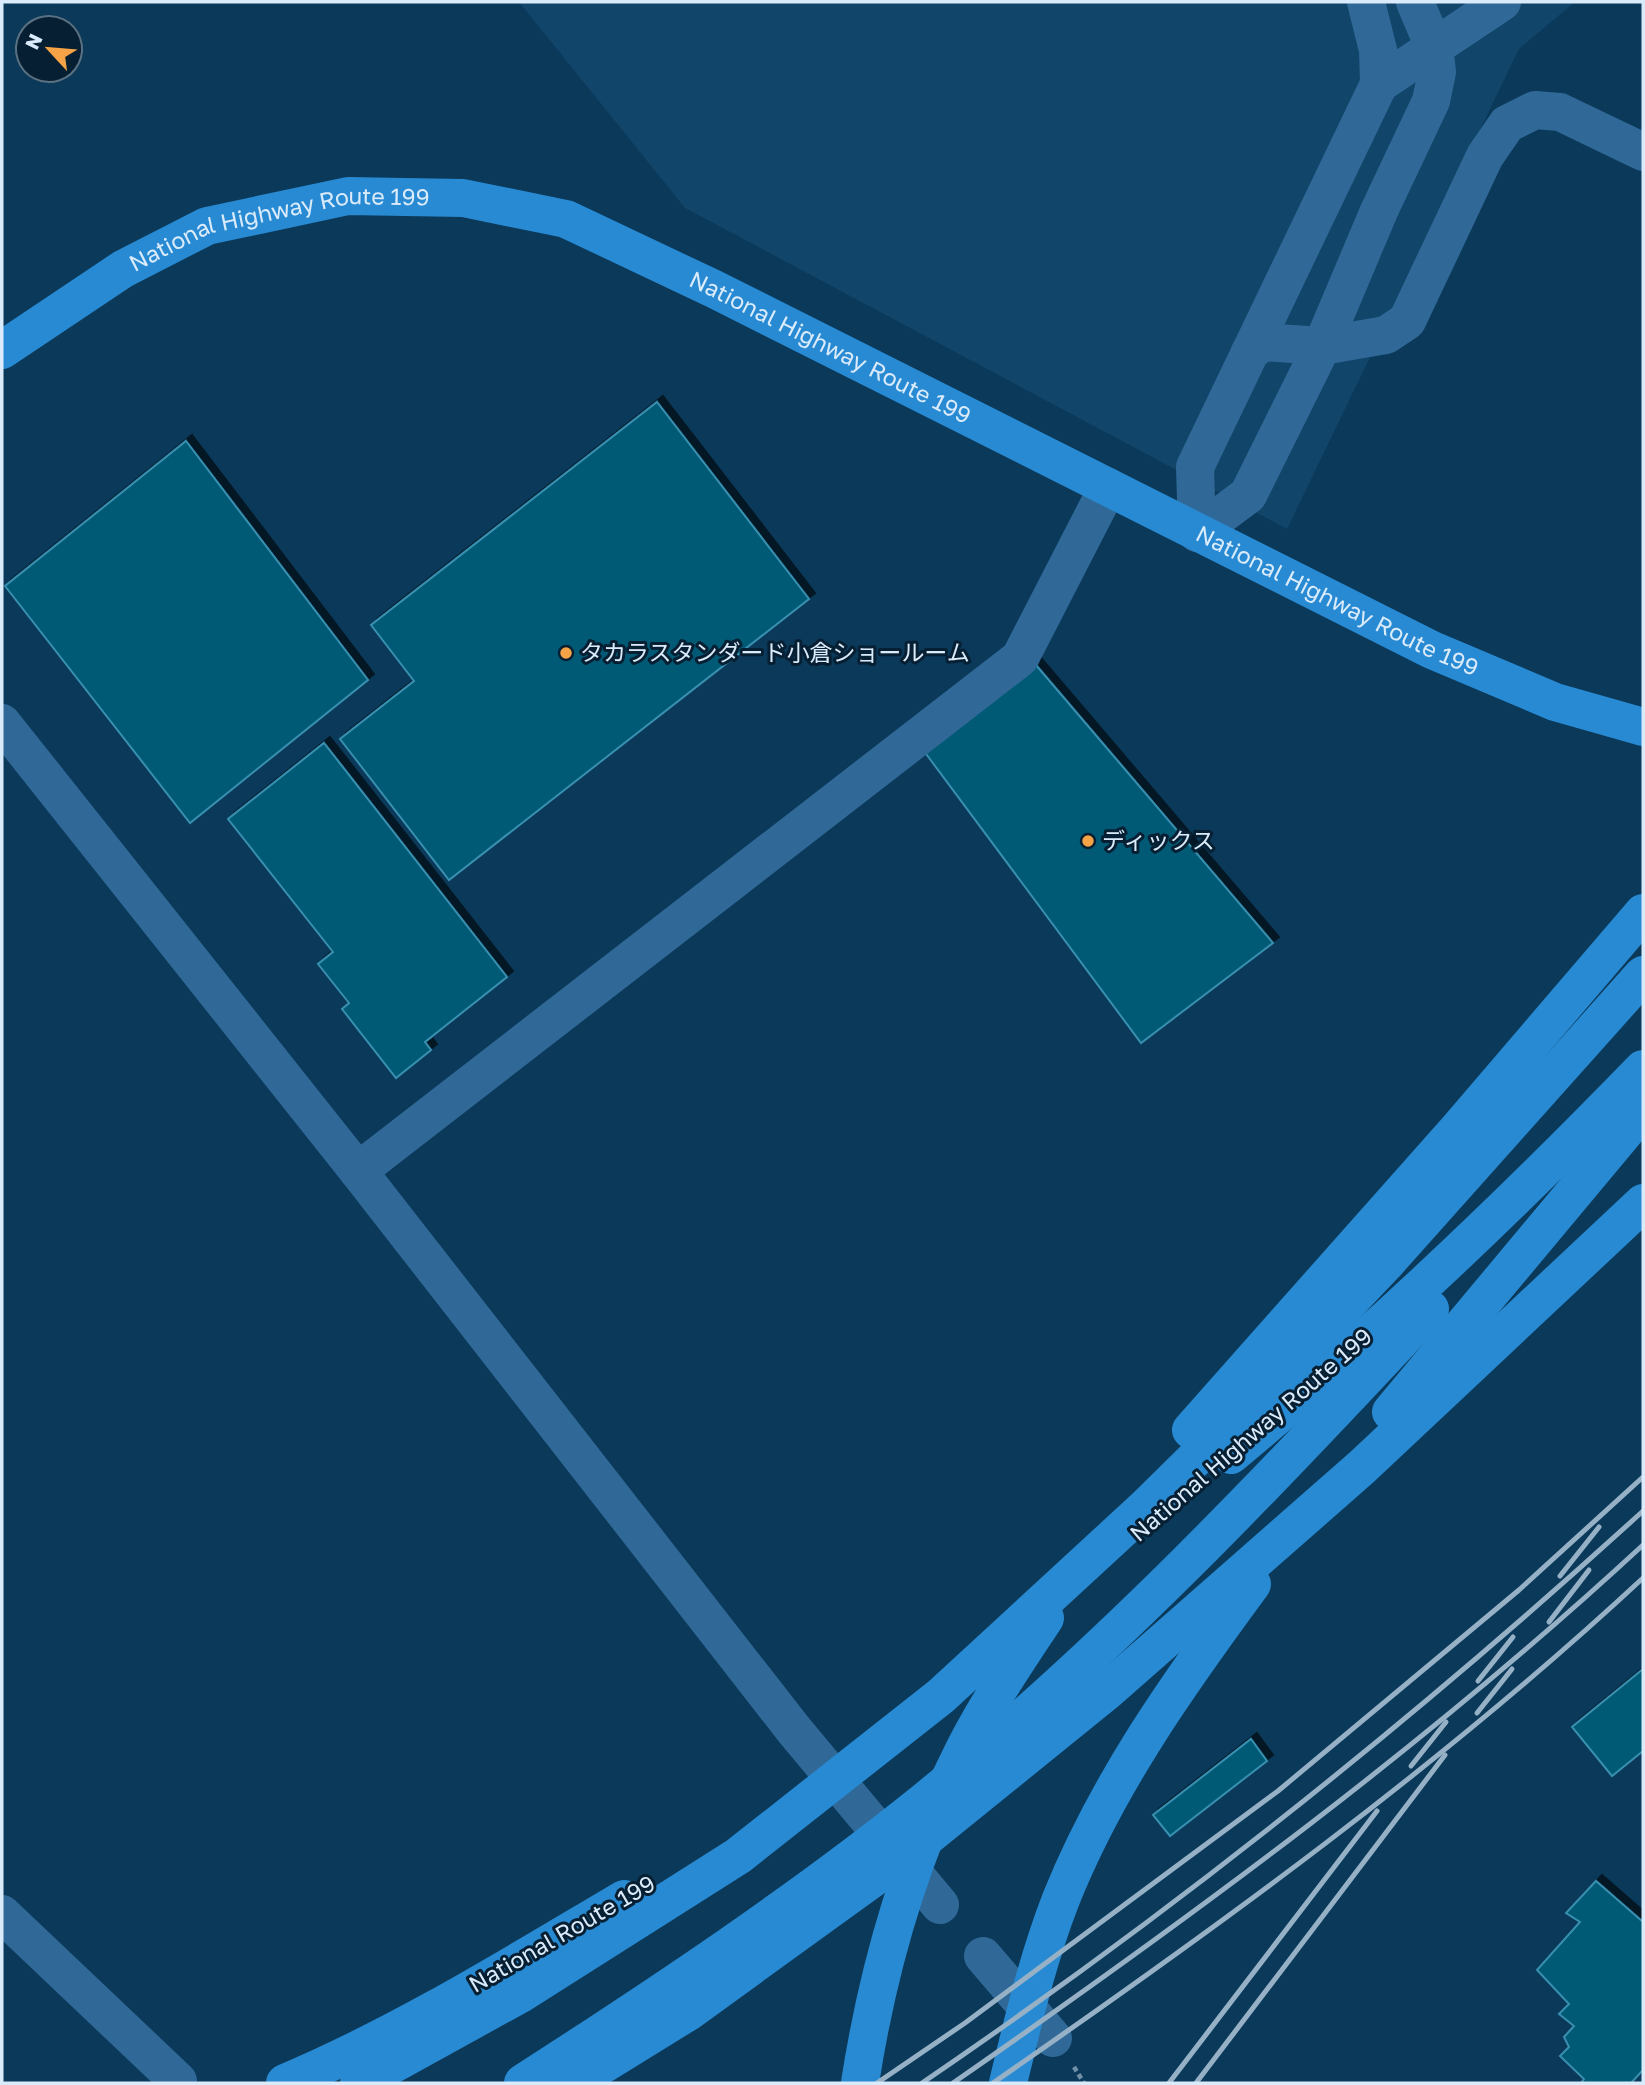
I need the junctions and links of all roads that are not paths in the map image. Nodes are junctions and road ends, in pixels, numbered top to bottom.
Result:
1 (1366, 2) edge
2 (1415, 2) edge
3 (1502, 2) edge
4 (1434, 47) junction
5 (1379, 84) junction
6 (1643, 152) edge
7 (1322, 346) junction
8 (2, 350) edge
9 (1250, 352) junction
10 (1108, 487) junction
11 (1197, 533) junction
12 (2, 723) edge
13 (1643, 727) edge
14 (1643, 913) edge
15 (1643, 975) edge
16 (1643, 1069) edge
17 (1643, 1079) edge
18 (1643, 1110) edge
19 (358, 1171) junction
20 (1643, 1203) edge
21 (827, 1766) junction
22 (902, 1857) junction
23 (940, 1905) dead end
24 (2, 1914) edge
25 (983, 1956) dead end
26 (1053, 2038) dead end
27 (178, 2081) dead end
28 (285, 2083) edge
29 (359, 2083) edge
30 (523, 2083) edge
31 (573, 2083) edge
32 (860, 2083) edge
33 (1008, 2083) edge

1 - 5 street
2 - 4 street
3 - 4 street
4 - 5 street
4 - 7 street
5 - 9 street
6 - 7 street
7 - 9 street
7 - 11 street
8 - 10 highway, National Highway Route 199
9 - 11 street
10 - 11 highway, National Highway Route 199
10 - 19 street
11 - 13 highway, National Highway Route 199
12 - 19 street
14 - 32 highway
15 - 29 highway
16 - 21 highway, National Highway Route 199
17 - 30 highway
18 - 33 highway
19 - 21 street
20 - 22 highway
21 - 22 street
21 - 28 highway, National Route 199
22 - 23 street
22 - 31 highway
24 - 27 street
25 - 26 street

